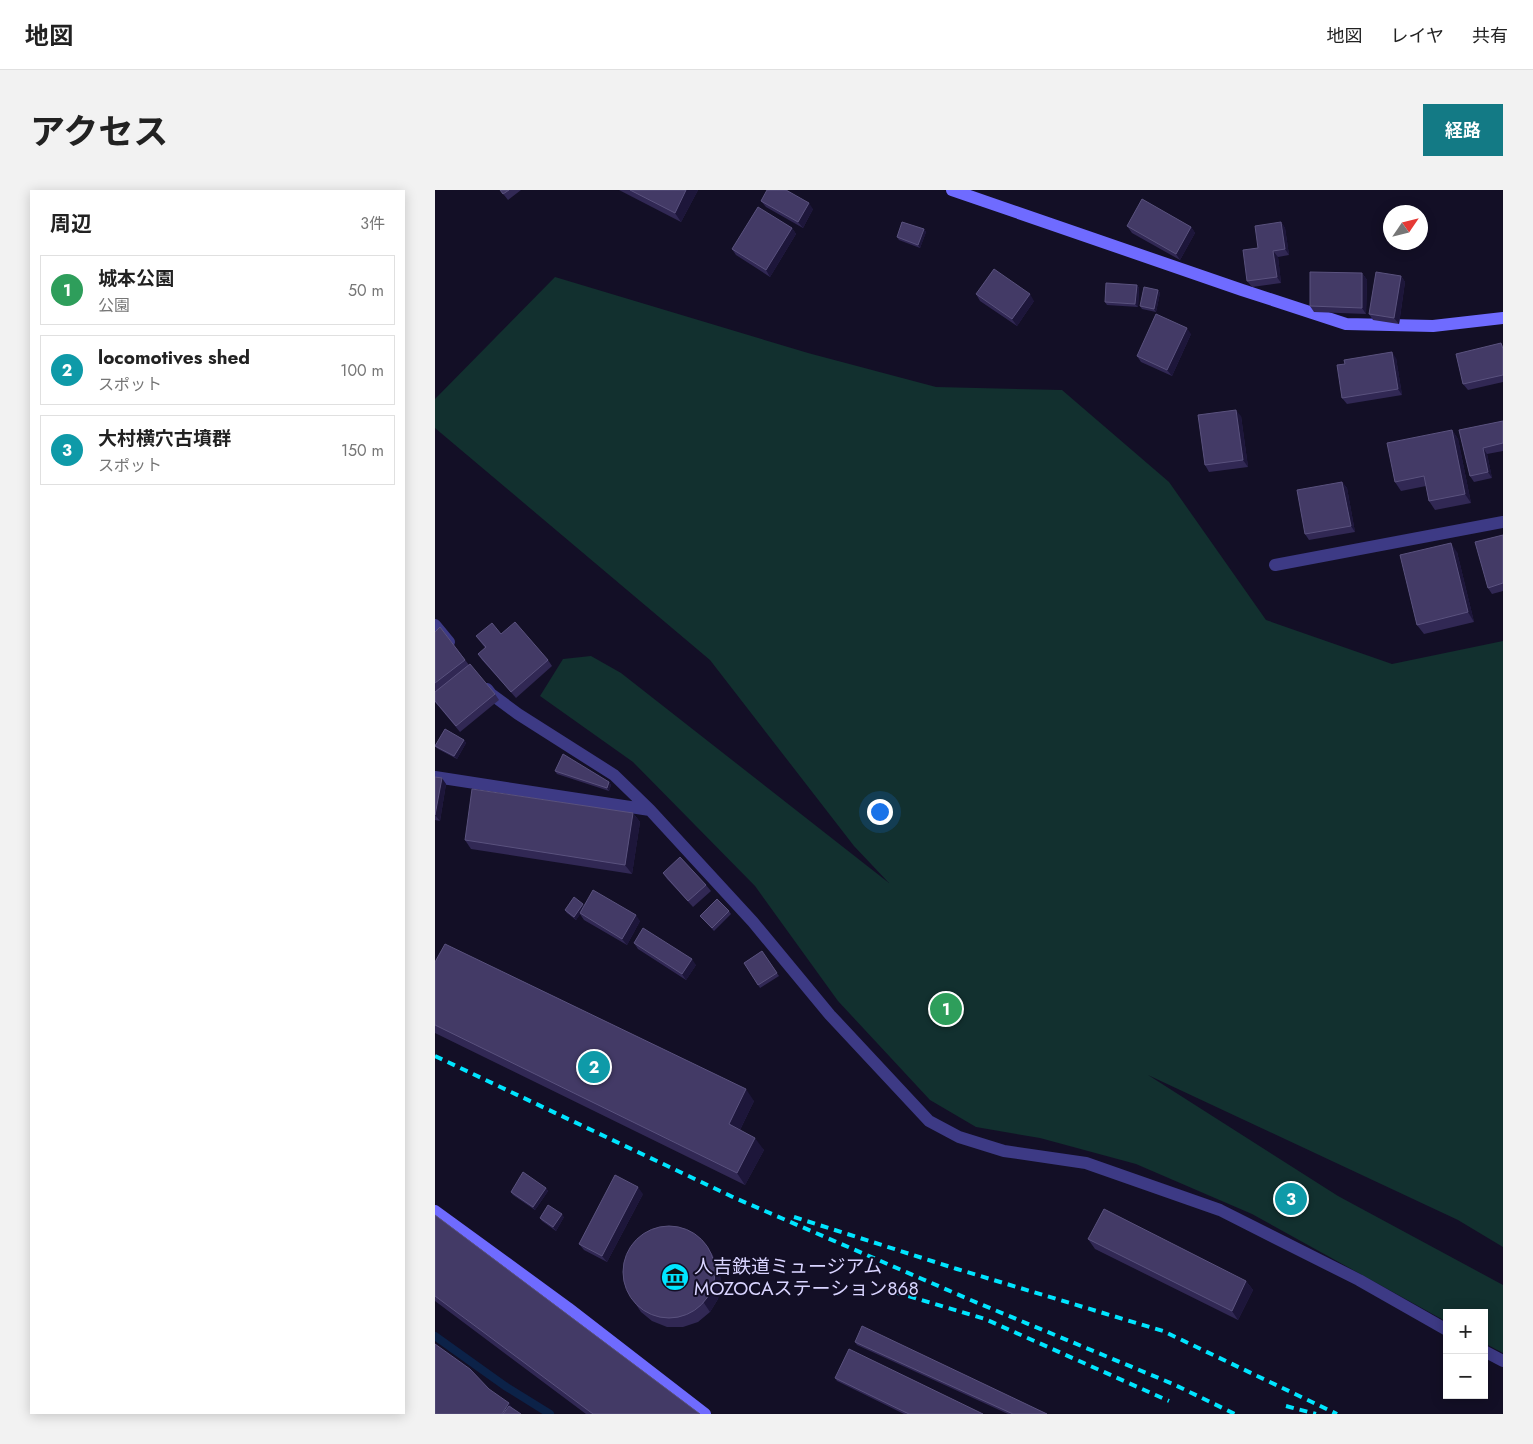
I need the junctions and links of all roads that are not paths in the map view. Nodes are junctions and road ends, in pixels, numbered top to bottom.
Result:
1 (952, 190) edge
2 (1503, 318) edge
3 (1503, 522) edge
4 (1275, 565) dead end
5 (435, 625) edge
6 (456, 651) edge
7 (479, 680) edge
8 (435, 776) edge
9 (650, 810) junction
10 (435, 1211) edge
11 (1443, 1328) edge
12 (1488, 1353) edge
13 (1503, 1361) edge
14 (705, 1414) edge

1 - 2 street
3 - 4 street
5 - 6 street
7 - 9 street
8 - 9 street
9 - 11 street
10 - 14 street
12 - 13 street

